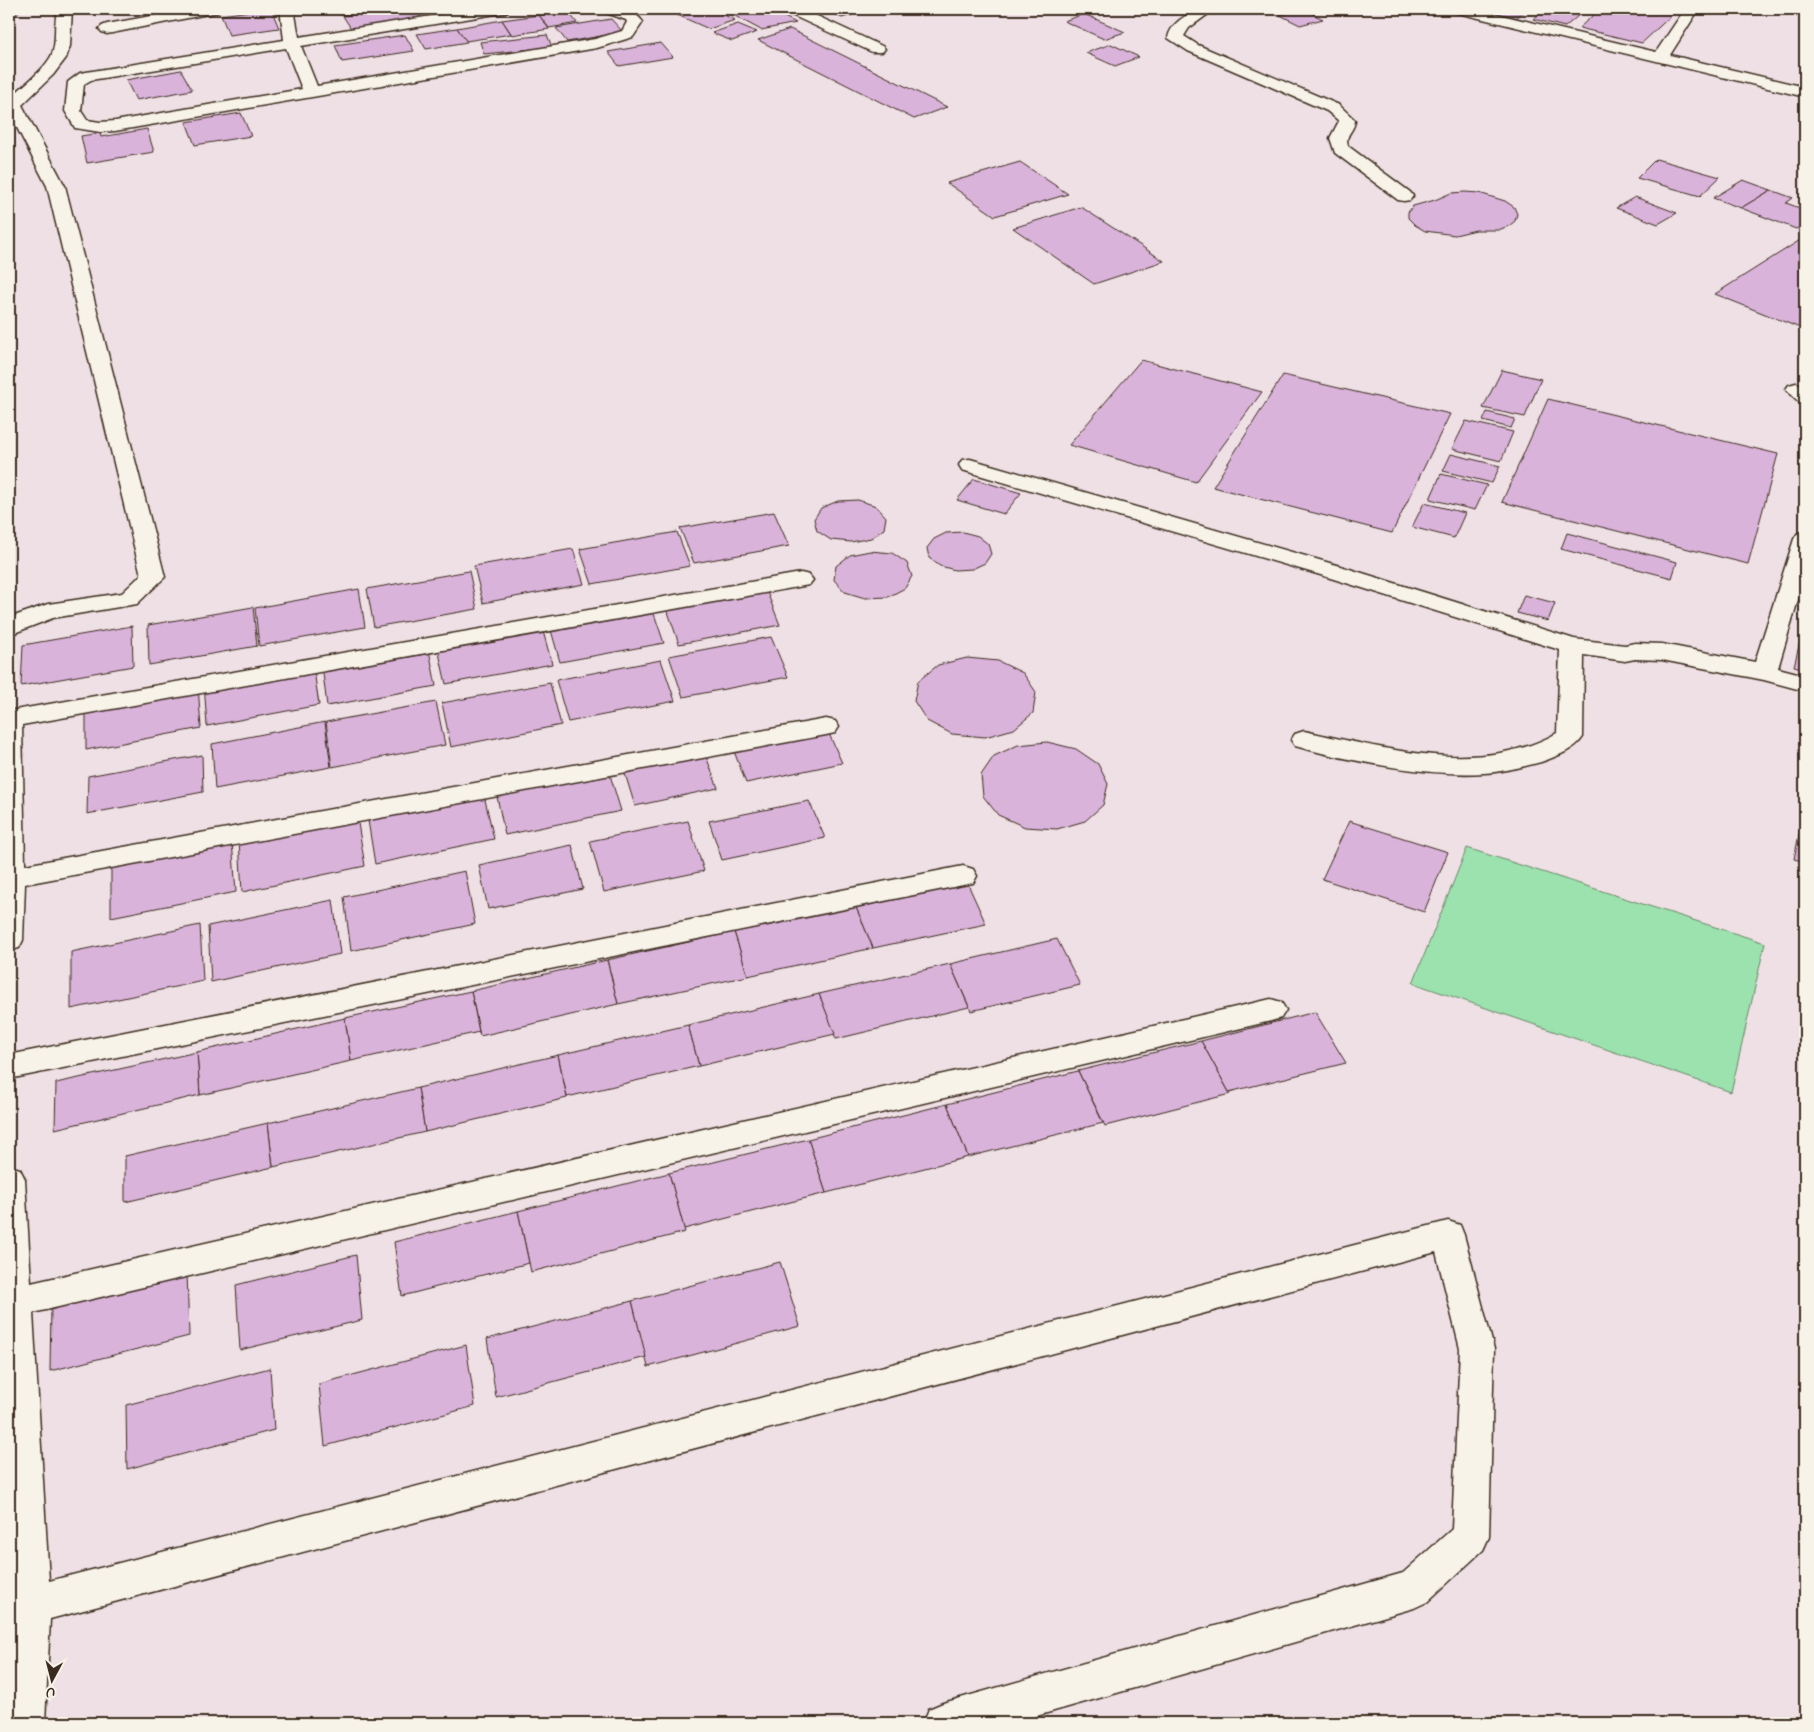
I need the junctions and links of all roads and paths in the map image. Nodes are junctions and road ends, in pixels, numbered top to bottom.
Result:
1 (65, 9) edge
2 (213, 9) edge
3 (287, 9) edge
4 (502, 9) edge
5 (609, 9) edge
6 (790, 9) edge
7 (1208, 9) edge
8 (1458, 9) edge
9 (1692, 9) edge
10 (107, 28) dead end
11 (292, 44) junction
12 (877, 49) dead end
13 (1660, 58) junction
14 (311, 92) junction
15 (1805, 92) edge
16 (10, 102) edge
17 (1404, 196) dead end
18 (970, 465) dead end
19 (1805, 539) edge
20 (801, 580) dead end
21 (9, 627) edge
22 (1572, 646) junction
23 (1764, 672) junction
24 (1805, 683) edge
25 (9, 719) edge
26 (826, 727) dead end
27 (1304, 740) dead end
28 (964, 876) dead end
29 (11, 878) junction
30 (9, 940) edge
31 (1271, 1010) dead end
32 (9, 1067) edge
33 (9, 1179) edge
34 (15, 1302) junction
35 (31, 1605) junction
36 (25, 1723) edge
37 (943, 1723) edge

1 - 16 street
2 - 10 street
3 - 11 street
4 - 11 street
5 - 14 street
6 - 12 street
7 - 17 street
8 - 13 street
9 - 13 street
11 - 14 street
11 - 14 street
13 - 15 street
16 - 21 street
18 - 22 street
19 - 23 street
20 - 25 street
22 - 23 street
22 - 27 street
23 - 24 street
25 - 29 street
26 - 29 street
28 - 32 street
29 - 30 street
31 - 34 street
33 - 34 street
34 - 35 street
35 - 36 street
35 - 37 street

